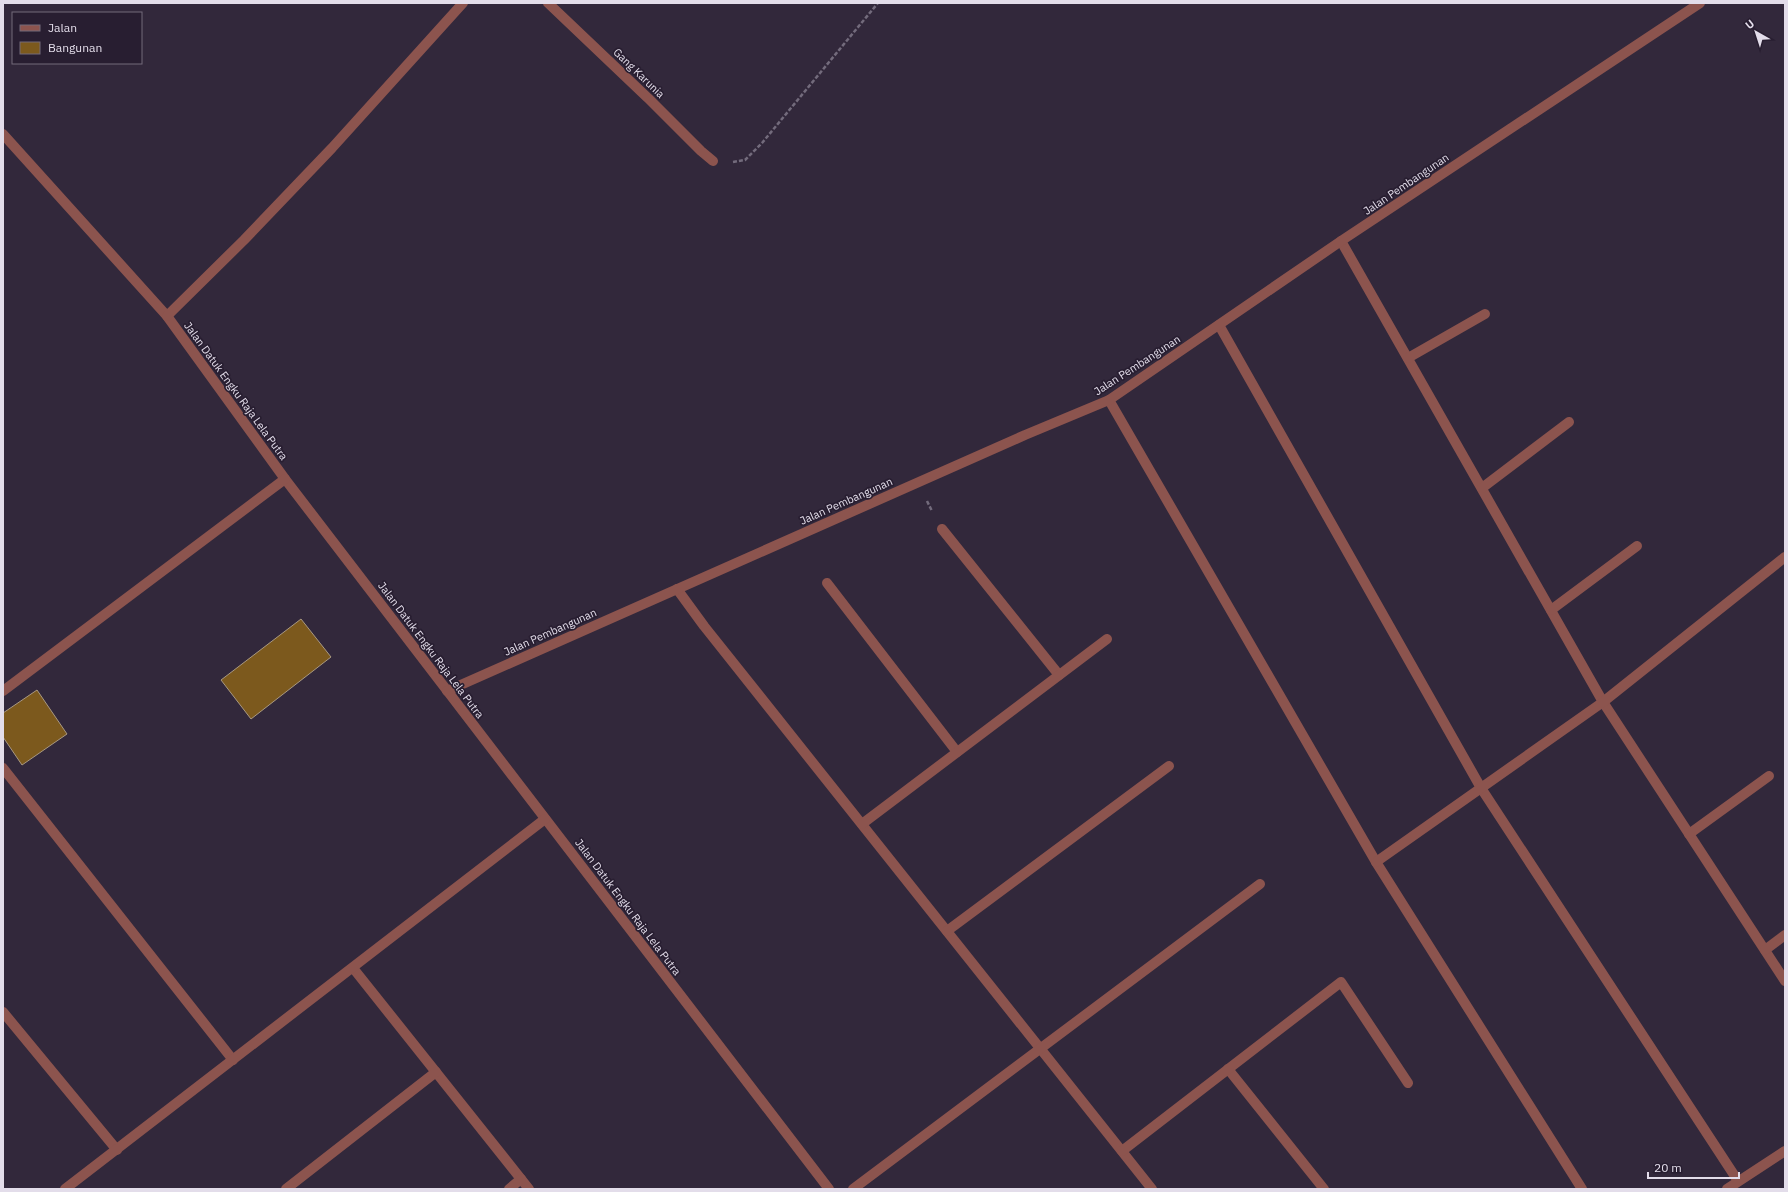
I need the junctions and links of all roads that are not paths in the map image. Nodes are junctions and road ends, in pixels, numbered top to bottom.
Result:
1 (463, 3) edge
2 (548, 3) edge
3 (1700, 3) edge
4 (3, 134) edge
5 (714, 161) road end
6 (1341, 241) junction
7 (1485, 314) dead end
8 (167, 316) junction
9 (1219, 325) junction
10 (1408, 358) junction
11 (1109, 400) junction
12 (1569, 422) dead end
13 (285, 479) junction
14 (1482, 488) junction
15 (942, 529) road end
16 (1637, 546) dead end
17 (1785, 557) edge
18 (827, 583) dead end
19 (677, 589) junction
20 (1551, 610) junction
21 (1107, 639) dead end
22 (1059, 675) junction
23 (3, 691) edge
24 (447, 691) junction
25 (1603, 702) junction
26 (957, 752) junction
27 (1169, 766) dead end
28 (3, 768) edge
29 (1769, 776) dead end
30 (1481, 788) junction
31 (546, 819) junction
32 (862, 824) junction
33 (1689, 834) junction
34 (1376, 862) junction
35 (1260, 884) dead end
36 (947, 931) junction
37 (1785, 935) edge
38 (1765, 950) junction
39 (353, 968) junction
40 (1785, 981) edge
41 (3, 1012) edge
42 (1040, 1049) junction
43 (233, 1060) junction
44 (1228, 1069) junction
45 (436, 1072) junction
46 (1408, 1083) dead end
47 (117, 1150) junction
48 (1122, 1151) junction
49 (1785, 1151) edge
50 (522, 1179) junction
51 (1738, 1181) junction
52 (65, 1189) edge
53 (286, 1189) edge
54 (509, 1189) edge
55 (529, 1189) edge
56 (830, 1189) edge
57 (853, 1189) edge
58 (1152, 1189) edge
59 (1324, 1189) edge
60 (1582, 1189) edge
61 (1727, 1189) edge

1 - 8 street
2 - 5 street, Gang Karunia
3 - 6 street, Jalan Pembangunan
4 - 8 street, Jalan Datuk Engku Raja Lela Putra
6 - 9 street, Jalan Pembangunan
6 - 10 street
7 - 10 street
8 - 13 street, Jalan Datuk Engku Raja Lela Putra
9 - 11 street, Jalan Pembangunan
9 - 30 street
10 - 14 street
11 - 19 street, Jalan Pembangunan
11 - 34 street
12 - 14 street
13 - 23 street
13 - 24 street, Jalan Datuk Engku Raja Lela Putra
14 - 20 street
15 - 22 street
16 - 20 street
17 - 25 street
18 - 26 street
19 - 24 street, Jalan Pembangunan
19 - 32 street
20 - 25 street
21 - 22 street
22 - 26 street
24 - 31 street, Jalan Datuk Engku Raja Lela Putra
25 - 30 street
25 - 33 street
26 - 32 street
27 - 36 street
28 - 43 street
29 - 33 street
30 - 34 street
30 - 51 street
31 - 39 street
31 - 56 street, Jalan Datuk Engku Raja Lela Putra
32 - 36 street
33 - 38 street
34 - 60 street
35 - 42 street
36 - 42 street
37 - 38 street
38 - 40 street
39 - 43 street
39 - 45 street
41 - 47 street
42 - 48 street
42 - 57 street
43 - 47 street
44 - 46 street
44 - 48 street
44 - 59 street
45 - 50 street
45 - 53 street
47 - 52 street
48 - 58 street
49 - 51 street
50 - 54 street
50 - 55 street
51 - 61 street

